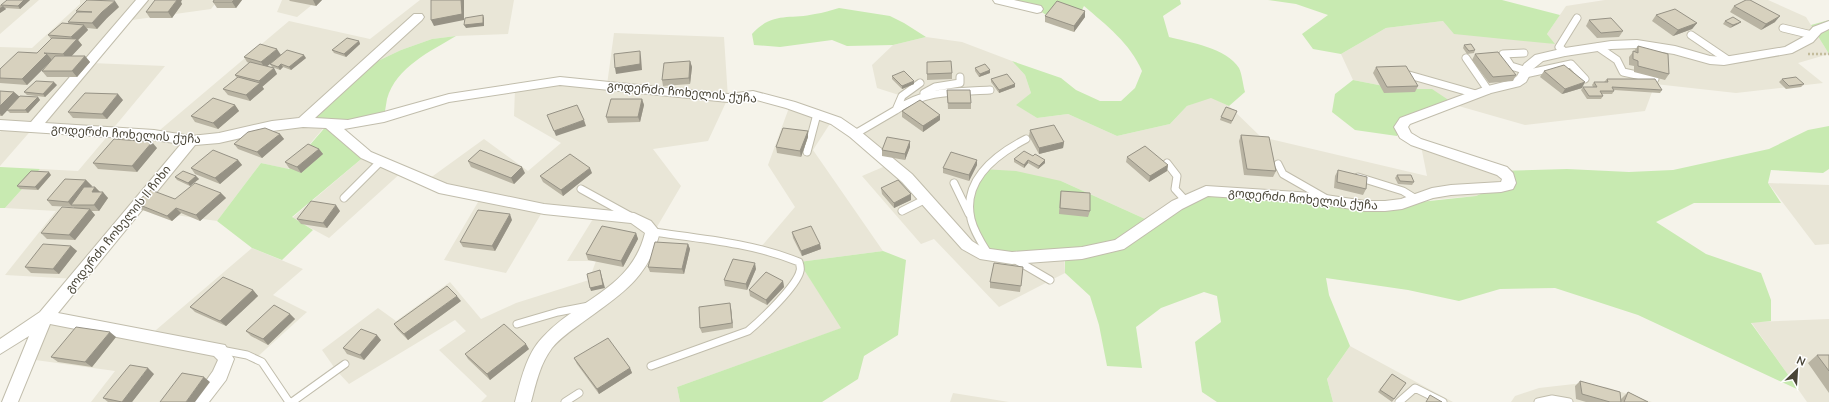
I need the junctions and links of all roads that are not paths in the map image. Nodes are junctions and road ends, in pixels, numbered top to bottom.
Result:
1 (142, 0) edge
2 (999, 0) edge
3 (1037, 9) dead end
4 (418, 17) dead end
5 (1576, 18) dead end
6 (1829, 25) edge
7 (1783, 28) dead end
8 (1691, 35) dead end
9 (1812, 36) junction
10 (1598, 47) junction
11 (1565, 52) junction
12 (1524, 53) dead end
13 (1466, 58) dead end
14 (1728, 60) junction
15 (1526, 73) junction
16 (1409, 75) edge
17 (960, 77) dead end
18 (1585, 79) dead end
19 (1655, 79) edge
20 (920, 83) dead end
21 (990, 90) dead end
22 (1482, 92) junction
23 (914, 99) junction
24 (896, 110) junction
25 (817, 114) junction
26 (303, 122) junction
27 (328, 123) junction
28 (0, 125) edge
29 (34, 127) junction
30 (855, 134) junction
31 (1026, 139) dead end
32 (191, 141) junction
33 (807, 152) dead end
34 (381, 161) junction
35 (1167, 163) edge
36 (1278, 164) dead end
37 (1350, 175) edge
38 (954, 183) dead end
39 (581, 189) dead end
40 (344, 198) dead end
41 (926, 199) junction
42 (1416, 199) junction
43 (1186, 200) junction
44 (1327, 200) junction
45 (902, 211) dead end
46 (634, 218) junction
47 (971, 218) junction
48 (653, 232) junction
49 (989, 255) junction
50 (1012, 258) junction
51 (1050, 280) dead end
52 (597, 304) junction
53 (45, 317) junction
54 (517, 324) dead end
55 (0, 347) edge
56 (219, 350) junction
57 (344, 364) dead end
58 (651, 366) dead end
59 (579, 392) dead end
60 (10, 402) edge
61 (199, 402) edge
62 (290, 402) edge
63 (523, 402) edge
64 (565, 402) edge
65 (1399, 402) edge
66 (1443, 402) edge
67 (1538, 402) edge
68 (1569, 402) edge

1 - 29 street, გოდერძი ჩოხელის ქუჩა
2 - 3 street
4 - 26 street
5 - 11 lane
6 - 9 street, გოდერძი ჩოხელის ქუჩა
7 - 9 lane
8 - 14 lane
9 - 14 street, გოდერძი ჩოხელის ქუჩა
10 - 11 street, გოდერძი ჩოხელის ქუჩა
10 - 14 street, გოდერძი ჩოხელის ქუჩა
10 - 19 lane
11 - 15 street, გოდერძი ჩოხელის ქუჩა
12 - 15 lane
13 - 22 lane
15 - 18 lane
15 - 22 street, გოდერძი ჩოხელის ქუჩა
16 - 22 lane
17 - 23 lane
20 - 24 lane
21 - 23 lane
22 - 42 street, გოდერძი ჩოხელის ქუჩა
23 - 24 lane
24 - 30 lane
25 - 27 street, გოდერძი ჩოხელის ქუჩა
25 - 30 street, გოდერძი ჩოხელის ქუჩა
25 - 33 lane
26 - 27 street, გოდერძი ჩოხელის ქუჩა
26 - 32 street, გოდერძი ჩოხელის ქუჩა
27 - 34 street
28 - 29 street, გოდერძი ჩოხელის ქუჩა
29 - 32 street, გოდერძი ჩოხელის ქუჩა
30 - 41 street, გოდერძი ჩოხელის ქუჩა
31 - 47 lane
32 - 53 street, გოდერძი ჩოხელის II ჩიხი
34 - 40 lane
34 - 46 street
35 - 43 lane
36 - 44 lane
37 - 42 lane
38 - 47 lane
39 - 46 lane
41 - 45 lane
41 - 49 street, გოდერძი ჩოხელის ქუჩა
42 - 44 street, გოდერძი ჩოხელის ქუჩა
43 - 44 street, გოდერძი ჩოხელის ქუჩა
43 - 50 street, გოდერძი ჩოხელის ქუჩა
46 - 48 street
47 - 49 lane
48 - 52 street
48 - 58 lane
49 - 50 street, გოდერძი ჩოხელის ქუჩა
50 - 51 lane
52 - 54 lane
52 - 63 street
53 - 55 street, გოდერძი ჩოხელის II ჩიხი
53 - 56 street
53 - 60 street, გოდერძი ჩოხელის II ჩიხი
56 - 61 street
56 - 62 lane
57 - 62 lane
59 - 64 lane
65 - 66 lane
67 - 68 lane

